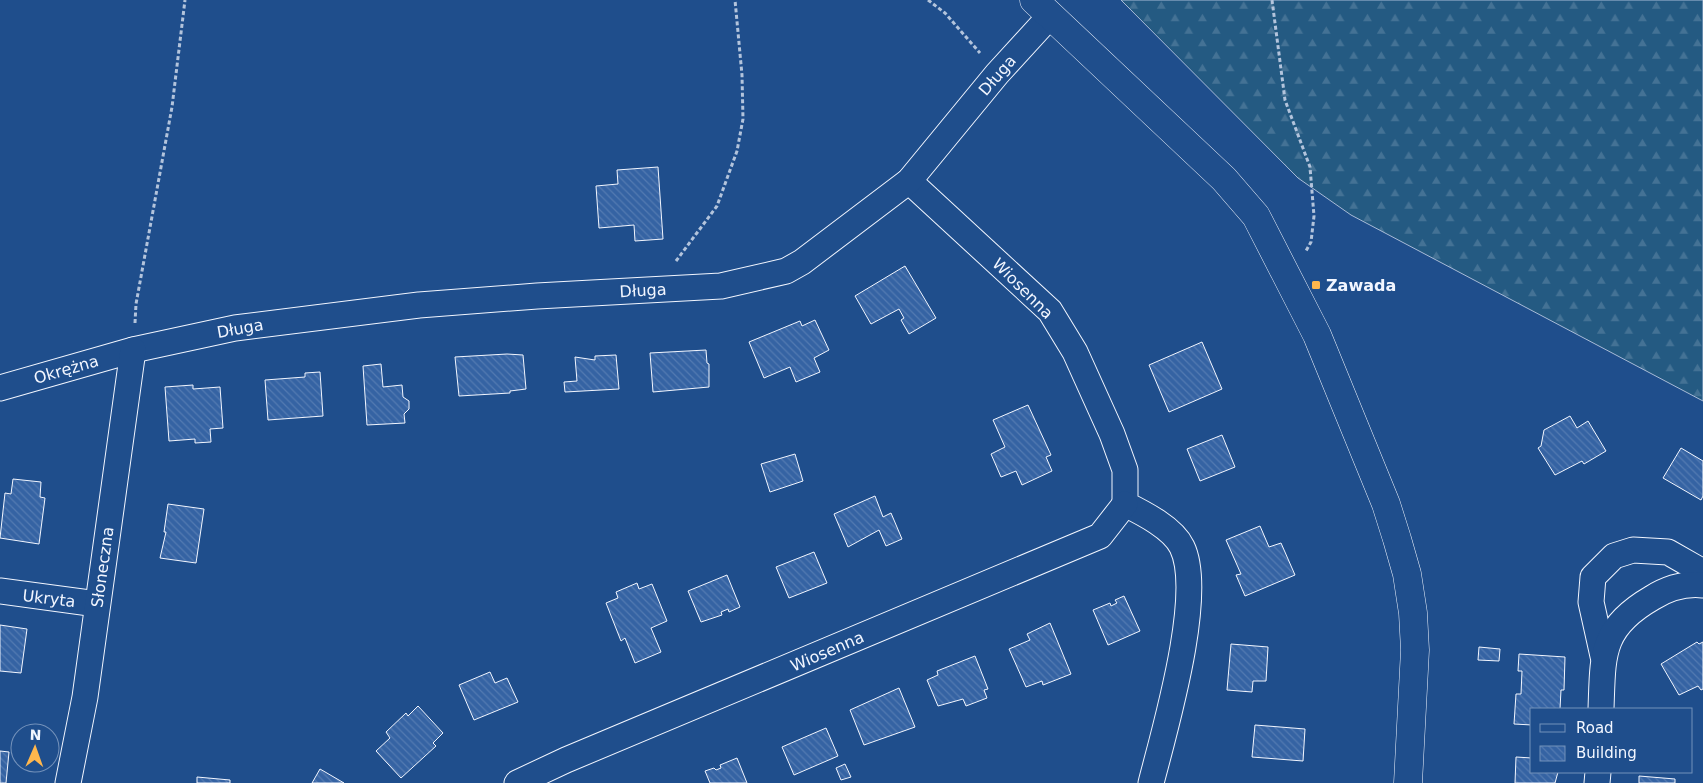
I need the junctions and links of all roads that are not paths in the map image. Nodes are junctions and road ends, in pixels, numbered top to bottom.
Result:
1 (1042, 8) edge
2 (909, 181) junction
3 (133, 350) junction
4 (0, 388) edge
5 (1125, 504) junction
6 (1703, 572) edge
7 (1703, 585) edge
8 (0, 592) edge
9 (97, 604) junction
10 (1603, 656) junction
11 (1601, 708) edge
12 (68, 783) edge
13 (517, 783) edge
14 (1151, 783) edge
15 (1408, 783) edge

1 - 2 street, Długa
1 - 15 street
2 - 3 street, Długa
2 - 5 street, Wiosenna
3 - 4 street, Okrężna
3 - 9 street, Słoneczna
5 - 13 street, Wiosenna
5 - 14 street
6 - 10 street
7 - 10 street
8 - 9 street, Ukryta
9 - 12 street, Słoneczna
10 - 11 street

